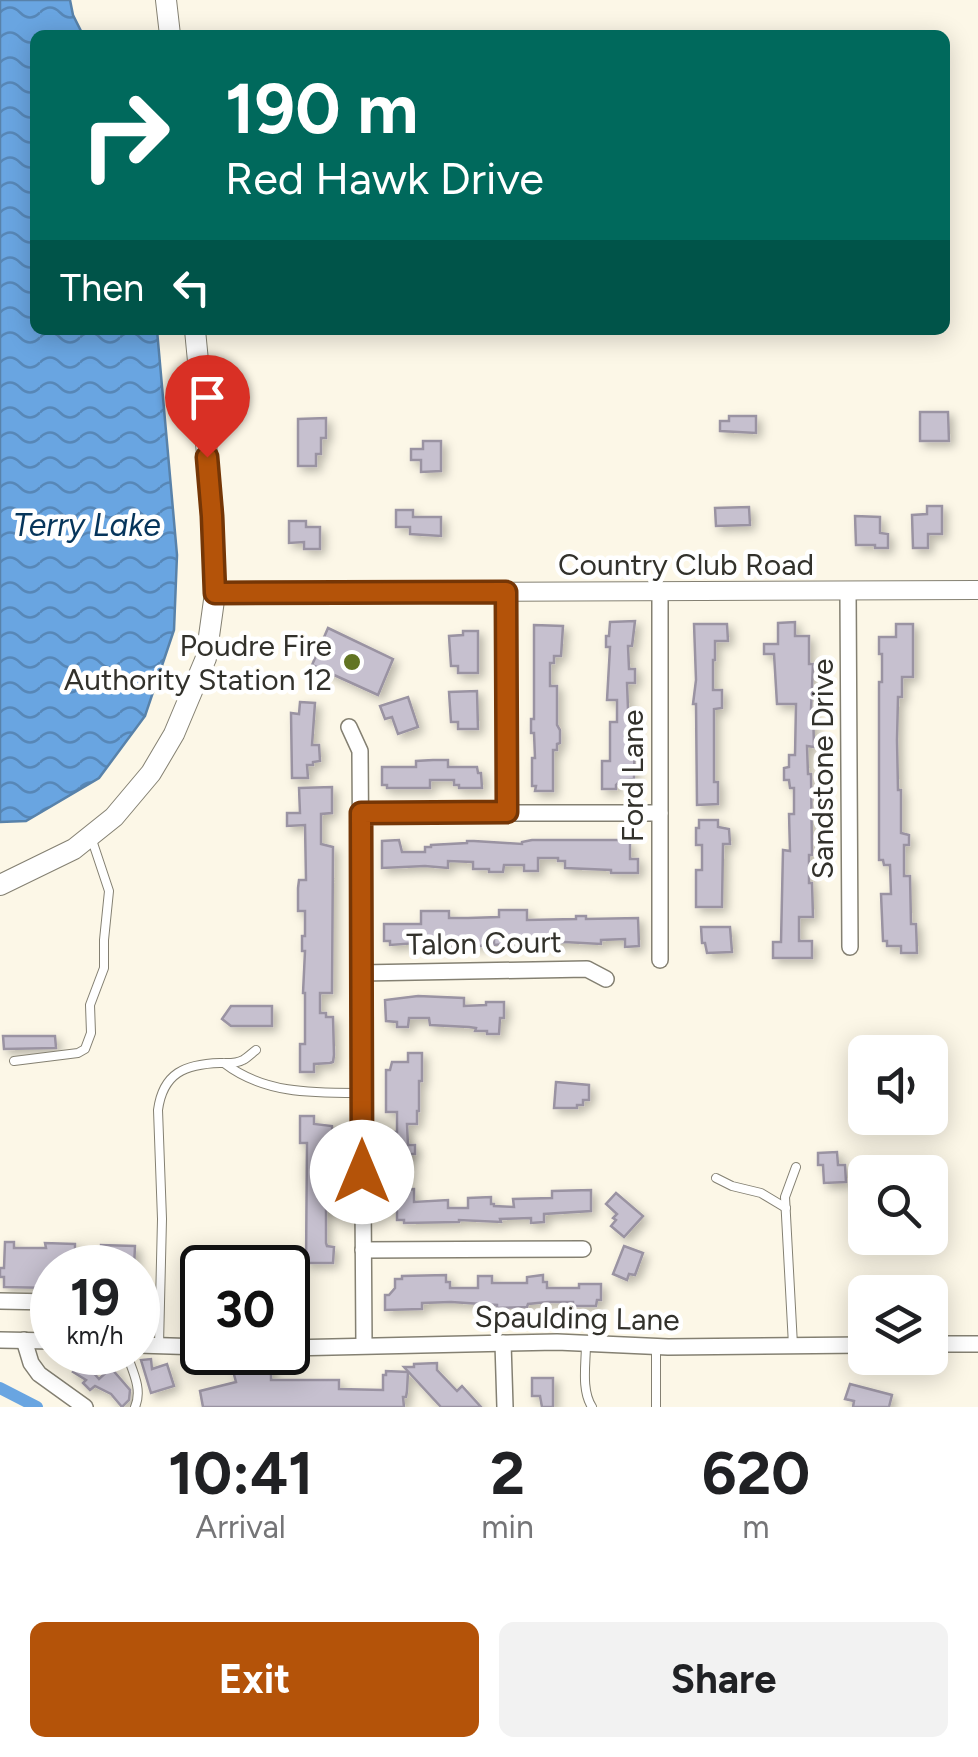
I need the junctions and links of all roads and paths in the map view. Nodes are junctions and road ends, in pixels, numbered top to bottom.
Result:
1 (166, 0) edge
2 (169, 30) edge
3 (195, 335) edge
4 (848, 590) junction
5 (978, 590) edge
6 (506, 592) junction
7 (660, 592) junction
8 (215, 593) junction
9 (349, 726) dead end
10 (507, 812) junction
11 (361, 813) junction
12 (660, 813) junction
13 (90, 836) junction
14 (0, 885) edge
15 (850, 947) dead end
16 (660, 960) dead end
17 (360, 972) junction
18 (606, 979) dead end
19 (256, 1050) dead end
20 (14, 1061) dead end
21 (224, 1063) junction
22 (362, 1093) junction
23 (796, 1167) dead end
24 (716, 1178) dead end
25 (786, 1208) junction
26 (583, 1249) dead end
27 (363, 1250) junction
28 (160, 1282) edge
29 (0, 1301) edge
30 (30, 1302) edge
31 (0, 1340) edge
32 (24, 1340) junction
33 (30, 1340) edge
34 (503, 1343) junction
35 (586, 1344) junction
36 (948, 1344) edge
37 (978, 1344) edge
38 (794, 1345) junction
39 (848, 1345) edge
40 (364, 1346) junction
41 (656, 1346) junction
42 (310, 1347) edge
43 (134, 1375) edge
44 (84, 1407) edge
45 (135, 1407) edge
46 (505, 1407) edge
47 (592, 1407) edge
48 (656, 1407) edge

1 - 2 main road
3 - 8 main road
4 - 5 street, Country Club Road
4 - 7 street, Country Club Road
4 - 15 street, Sandstone Drive
6 - 7 street, Country Club Road
6 - 8 street, Country Club Road
6 - 10 street
7 - 12 street, Ford Lane
8 - 13 main road
9 - 11 street
10 - 11 street
10 - 12 street
11 - 17 street
12 - 16 street, Ford Lane
13 - 14 main road
13 - 20 lane
17 - 18 street, Talon Court
17 - 22 street
19 - 21 lane
21 - 22 lane
21 - 28 lane
22 - 27 street
23 - 25 lane
24 - 25 lane
25 - 38 lane
26 - 27 street
27 - 40 street
29 - 30 street
31 - 32 street
32 - 33 street
32 - 44 street
34 - 35 street, Spaulding Lane
34 - 40 street, Spaulding Lane
34 - 46 street
35 - 41 street, Spaulding Lane
35 - 47 lane
36 - 37 street
38 - 39 street, Spaulding Lane
38 - 41 street, Spaulding Lane
40 - 42 street, Spaulding Lane
41 - 48 lane
43 - 45 lane

